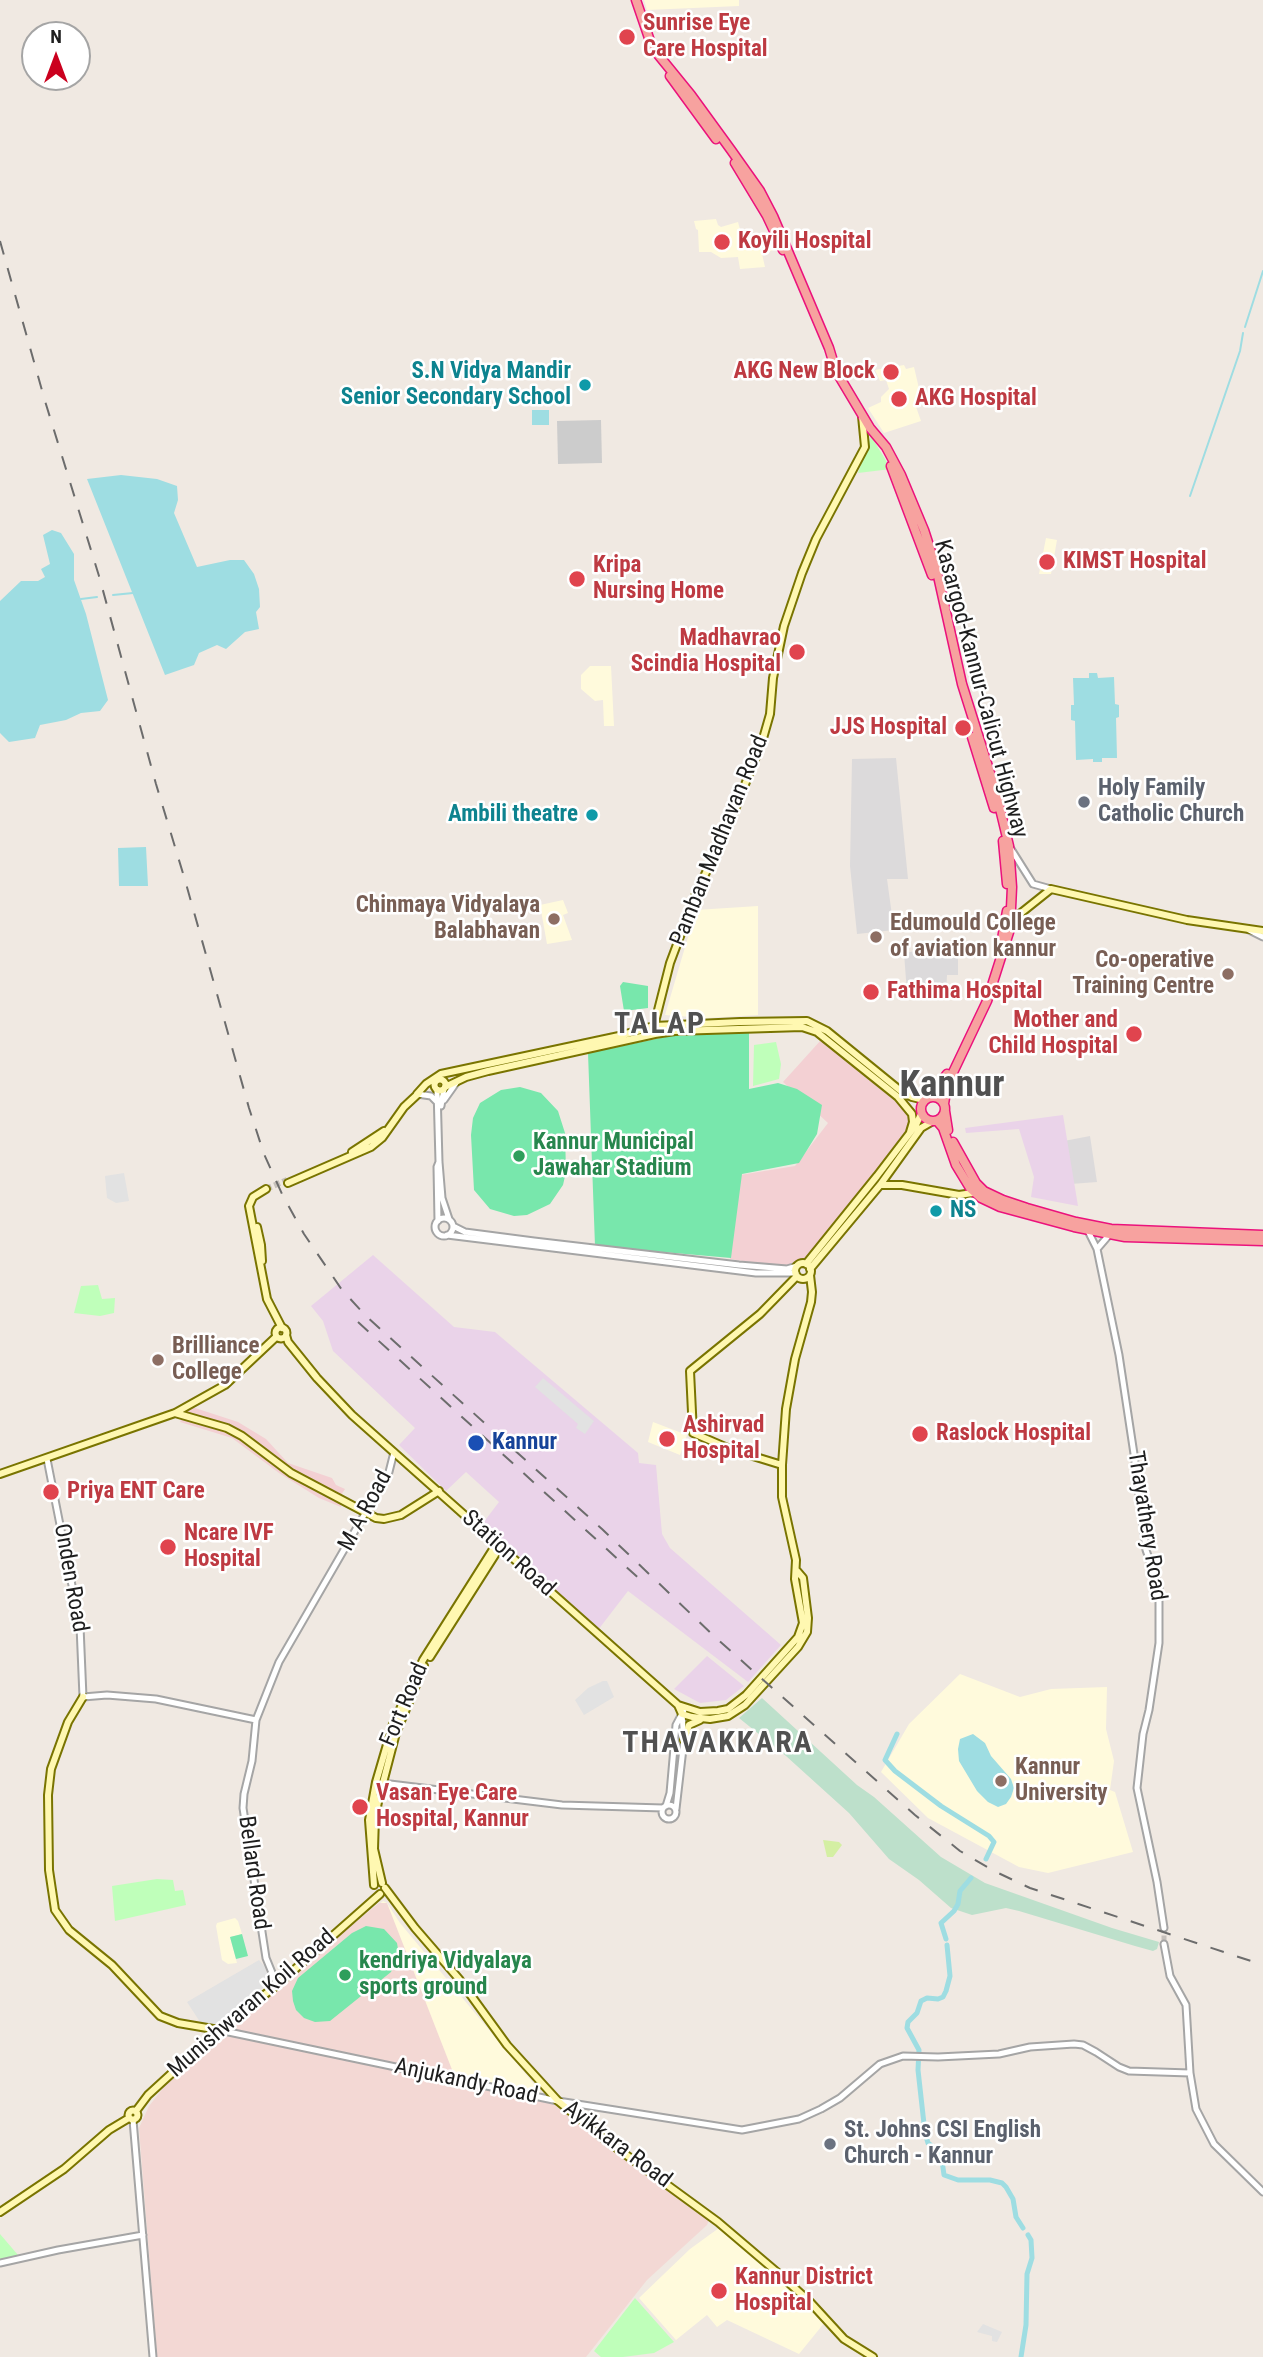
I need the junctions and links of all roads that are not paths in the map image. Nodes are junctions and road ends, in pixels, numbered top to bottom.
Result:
1 (634, 0) edge
2 (862, 413) junction
3 (911, 509) junction
4 (1009, 846) junction
5 (1051, 889) junction
6 (1009, 926) junction
7 (1249, 930) junction
8 (1263, 931) edge
9 (1263, 937) edge
10 (658, 1008) junction
11 (664, 1025) junction
12 (654, 1030) junction
13 (455, 1071) junction
14 (950, 1072) junction
15 (458, 1081) junction
16 (440, 1086) junction
17 (418, 1094) junction
18 (900, 1095) junction
19 (930, 1096) junction
20 (440, 1105) junction
21 (944, 1108) junction
22 (921, 1113) junction
23 (935, 1121) junction
24 (909, 1132) junction
25 (439, 1162) junction
26 (287, 1182) tunnel mouth
27 (880, 1185) junction
28 (266, 1191) tunnel mouth
29 (979, 1192) junction
30 (449, 1219) junction
31 (438, 1221) junction
32 (453, 1226) junction
33 (1088, 1231) junction
34 (1110, 1232) junction
35 (447, 1235) junction
36 (1263, 1235) edge
37 (1263, 1241) edge
38 (563, 1247) junction
39 (1097, 1249) junction
40 (809, 1269) junction
41 (796, 1272) junction
42 (282, 1335) junction
43 (175, 1413) junction
44 (394, 1452) junction
45 (47, 1460) junction
46 (782, 1465) junction
47 (0, 1474) edge
48 (439, 1491) junction
49 (365, 1513) junction
50 (498, 1545) junction
51 (334, 1569) joint
52 (797, 1571) junction
53 (83, 1697) junction
54 (684, 1710) junction
55 (702, 1719) junction
56 (256, 1720) junction
57 (684, 1740) junction
58 (379, 1783) junction
59 (676, 1809) junction
60 (664, 1810) junction
61 (380, 1889) junction
62 (1164, 1928) tunnel mouth
63 (1164, 1944) tunnel mouth
64 (276, 1985) junction
65 (219, 2030) junction
66 (1190, 2073) junction
67 (558, 2101) junction
68 (131, 2119) junction
69 (1263, 2192) edge
70 (0, 2212) edge
71 (143, 2235) junction
72 (0, 2263) edge
73 (153, 2357) edge
74 (873, 2357) edge

1 - 2 highway, Kasargod-Kannur-Calicut Highway
2 - 3 highway, Kasargod-Kannur-Calicut Highway
2 - 10 main road, Pamban Madhavan Road
3 - 4 highway, Kasargod-Kannur-Calicut Highway
3 - 6 highway, Kasargod-Kannur-Calicut Highway
4 - 5 street
4 - 6 highway, Kasargod-Kannur-Calicut Highway
5 - 6 main road
5 - 7 main road
6 - 14 highway, Kasargod-Kannur-Calicut Highway
7 - 8 main road
7 - 9 street
10 - 11 main road
10 - 12 main road, Pamban Madhavan Road
11 - 12 main road
11 - 18 main road
12 - 13 main road
12 - 15 main road
12 - 18 main road
13 - 16 main road
13 - 17 main road
14 - 19 highway, Kasargod-Kannur-Calicut Highway
14 - 21 highway
15 - 16 main road
15 - 20 street
16 - 17 main road
16 - 20 street
17 - 20 street
17 - 26 main road
18 - 19 main road
18 - 19 main road
18 - 22 main road
18 - 24 main road
19 - 21 highway
19 - 22 highway
20 - 25 street
21 - 23 highway
21 - 29 highway
22 - 23 highway
22 - 24 main road
23 - 27 main road
23 - 29 highway
24 - 40 main road
25 - 30 street
25 - 31 street
27 - 29 main road
27 - 40 main road
28 - 42 main road, Station Road
29 - 33 highway
29 - 34 highway
30 - 31 street
30 - 32 street
31 - 35 street
32 - 35 street
32 - 38 street
33 - 34 highway
33 - 39 street, Thayathery Road
34 - 36 highway
34 - 37 highway
34 - 39 street
35 - 38 street
38 - 41 street
39 - 62 street, Thayathery Road
40 - 41 main road
40 - 41 main road
40 - 46 main road
41 - 46 main road
42 - 43 main road
42 - 44 main road, Station Road
43 - 45 main road
43 - 49 main road
44 - 48 main road, Station Road
44 - 49 street, M A Road
45 - 47 main road
45 - 53 street, Onden Road
46 - 52 main road
48 - 49 main road
48 - 50 main road, Station Road
49 - 51 street, M A Road
50 - 54 main road, Station Road
50 - 58 main road, Fort Road
51 - 56 street, Bellard Road
52 - 54 main road, Station Road
52 - 55 main road
53 - 56 street
53 - 65 main road
54 - 55 main road
54 - 57 street
54 - 60 street
55 - 57 main road
56 - 64 street, Bellard Road
57 - 59 street
58 - 60 street
58 - 61 main road, Fort Road
58 - 61 main road, Fort Road
59 - 60 street
59 - 60 street
61 - 64 main road, Munishwaran Koil Road
61 - 67 main road, Ayikkara Road
63 - 66 street
64 - 65 main road, Munishwaran Koil Road
65 - 67 street, Anjukandy Road
65 - 68 main road, Munishwaran Koil Road
66 - 67 street, Anjukandy Road
66 - 69 street
67 - 74 main road, Ayikkara Road
68 - 70 main road
68 - 71 street
71 - 72 street
71 - 73 street

